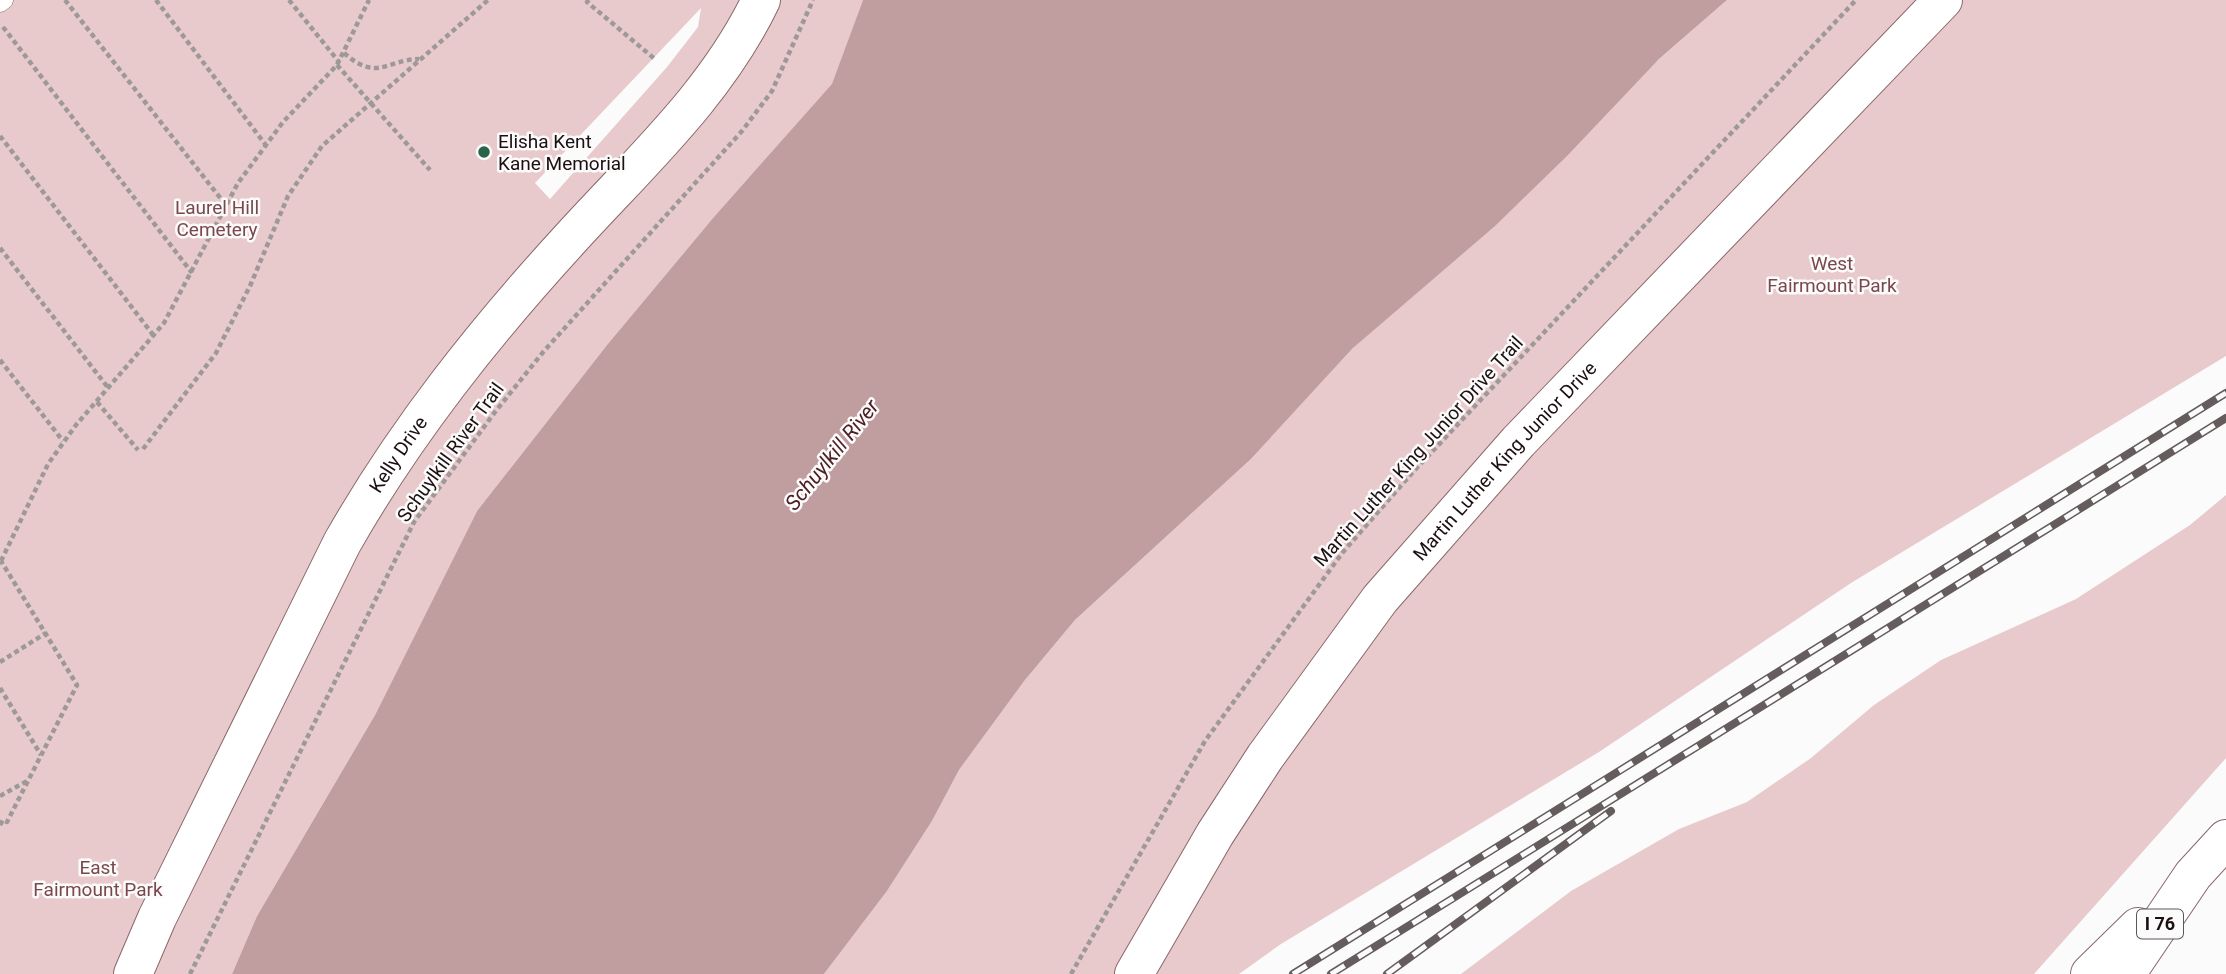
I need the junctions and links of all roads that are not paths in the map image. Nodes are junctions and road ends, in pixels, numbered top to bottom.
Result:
1 (4, 0) edge
2 (761, 0) edge
3 (1943, 0) edge
4 (0, 3) edge
5 (2226, 839) edge
6 (2193, 875) junction
7 (133, 974) edge
8 (1134, 974) edge
9 (2090, 974) edge
10 (2126, 974) edge

1 - 4 lane
2 - 7 main road, Kelly Drive
3 - 8 main road, Martin Luther King Junior Drive
5 - 6 main road, I 76
6 - 9 main road
6 - 10 main road, I 76

